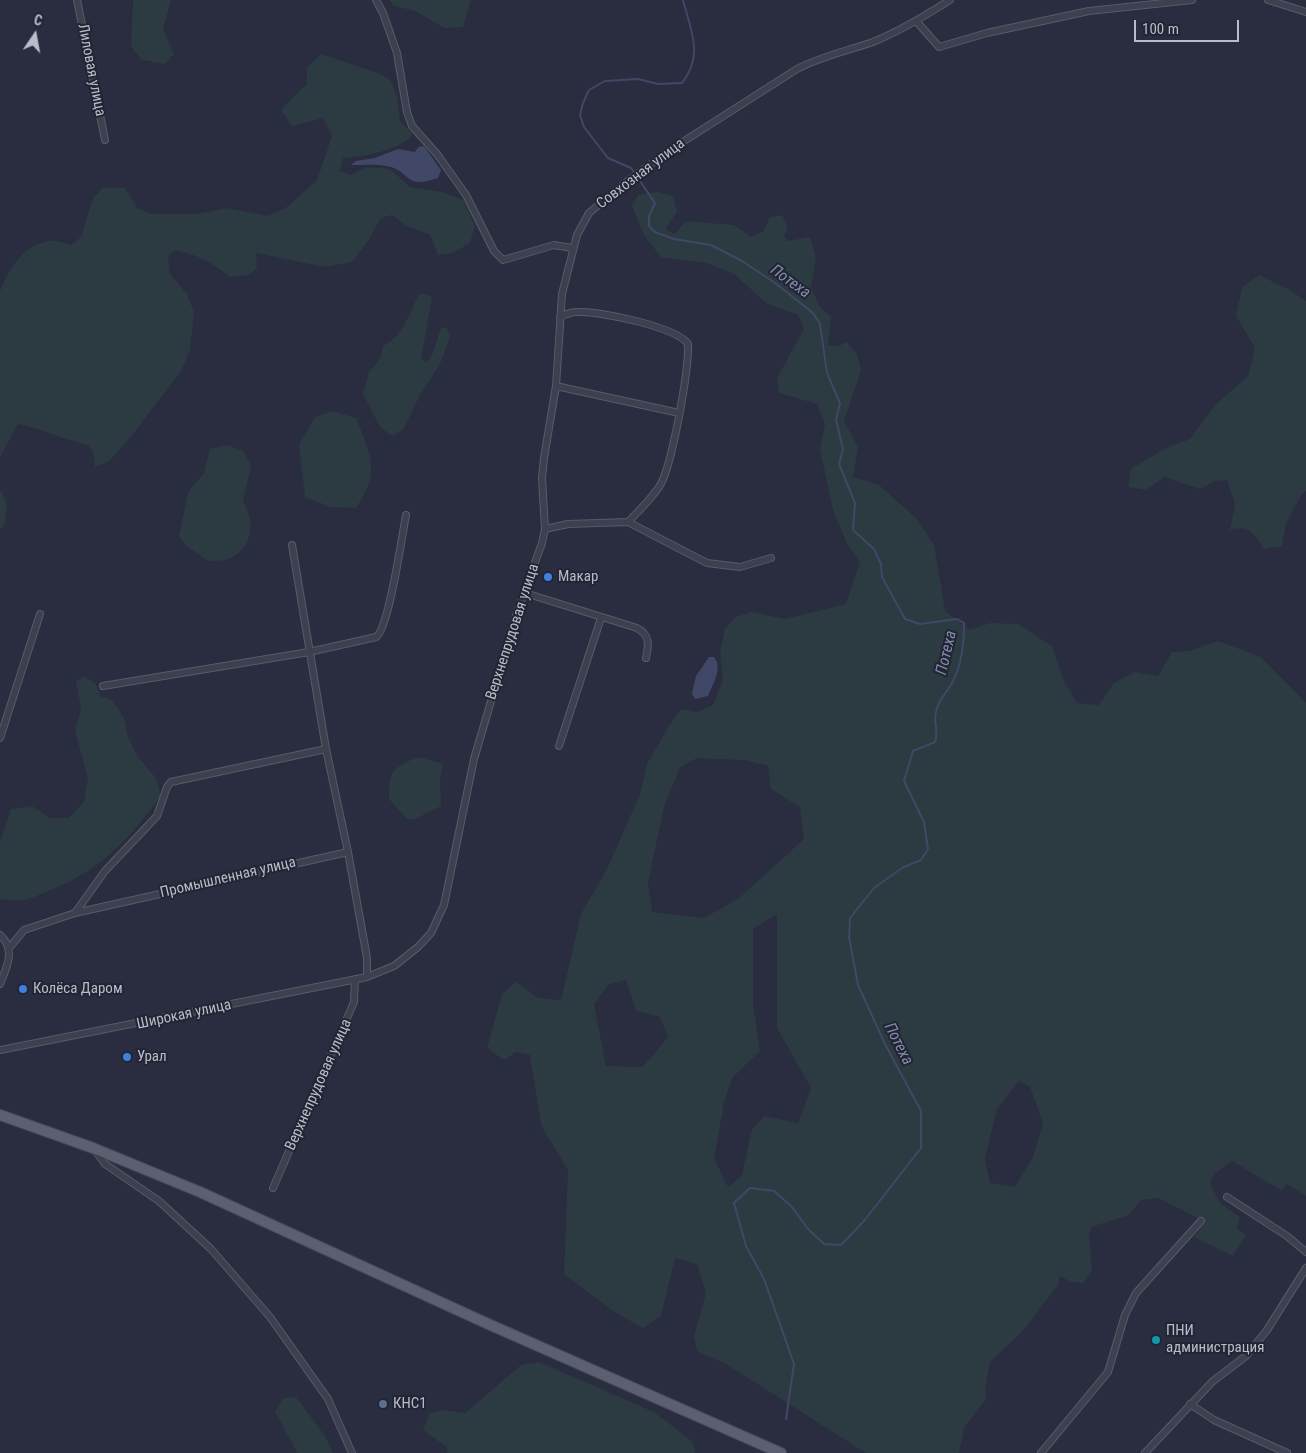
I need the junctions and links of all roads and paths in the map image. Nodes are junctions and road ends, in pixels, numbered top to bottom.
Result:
1 (77, 0) edge
2 (376, 0) edge
3 (950, 0) edge
4 (1192, 0) edge
5 (1268, 0) edge
6 (1306, 12) edge
7 (916, 22) junction
8 (105, 140) dead end
9 (572, 248) junction
10 (560, 317) junction
11 (556, 386) junction
12 (679, 414) junction
13 (406, 514) dead end
14 (628, 522) junction
15 (545, 529) junction
16 (292, 545) dead end
17 (771, 558) dead end
18 (525, 592) junction
19 (40, 614) dead end
20 (601, 618) junction
21 (309, 652) junction
22 (646, 658) dead end
23 (103, 686) dead end
24 (0, 738) edge
25 (559, 746) dead end
26 (326, 749) junction
27 (348, 852) junction
28 (75, 913) junction
29 (0, 935) edge
30 (10, 947) junction
31 (367, 977) junction
32 (356, 979) junction
33 (0, 984) edge
34 (0, 1050) edge
35 (0, 1115) edge
36 (93, 1148) junction
37 (273, 1188) dead end
38 (1227, 1197) dead end
39 (1201, 1220) dead end
40 (1306, 1252) edge
41 (1306, 1268) edge
42 (1190, 1404) junction
43 (352, 1453) edge
44 (781, 1453) edge
45 (1041, 1453) edge
46 (1145, 1453) edge
47 (1287, 1453) edge

1 - 8 street, Лиловая улица
2 - 9 street
3 - 7 street, Совхозная улица
4 - 7 street
5 - 6 street
7 - 9 street, Совхозная улица
9 - 10 street, Верхнепрудовая улица
10 - 11 street, Верхнепрудовая улица
10 - 12 street
11 - 12 street
11 - 15 street, Верхнепрудовая улица
12 - 14 street
13 - 21 street
14 - 15 street
14 - 17 street
15 - 18 street, Верхнепрудовая улица
16 - 21 street
18 - 20 street
18 - 31 street, Верхнепрудовая улица
19 - 24 street
20 - 22 street
20 - 25 street
21 - 23 street
21 - 26 street
26 - 27 street
26 - 28 street
27 - 28 street, Промышленная улица
27 - 31 street
28 - 30 street, Промышленная улица
29 - 30 street
30 - 33 street
31 - 32 street, Широкая улица
32 - 34 street, Широкая улица
32 - 37 street, Верхнепрудовая улица
35 - 36 main road
36 - 43 street
36 - 44 main road
38 - 40 street
39 - 45 street
41 - 42 street
42 - 46 street
42 - 47 street

